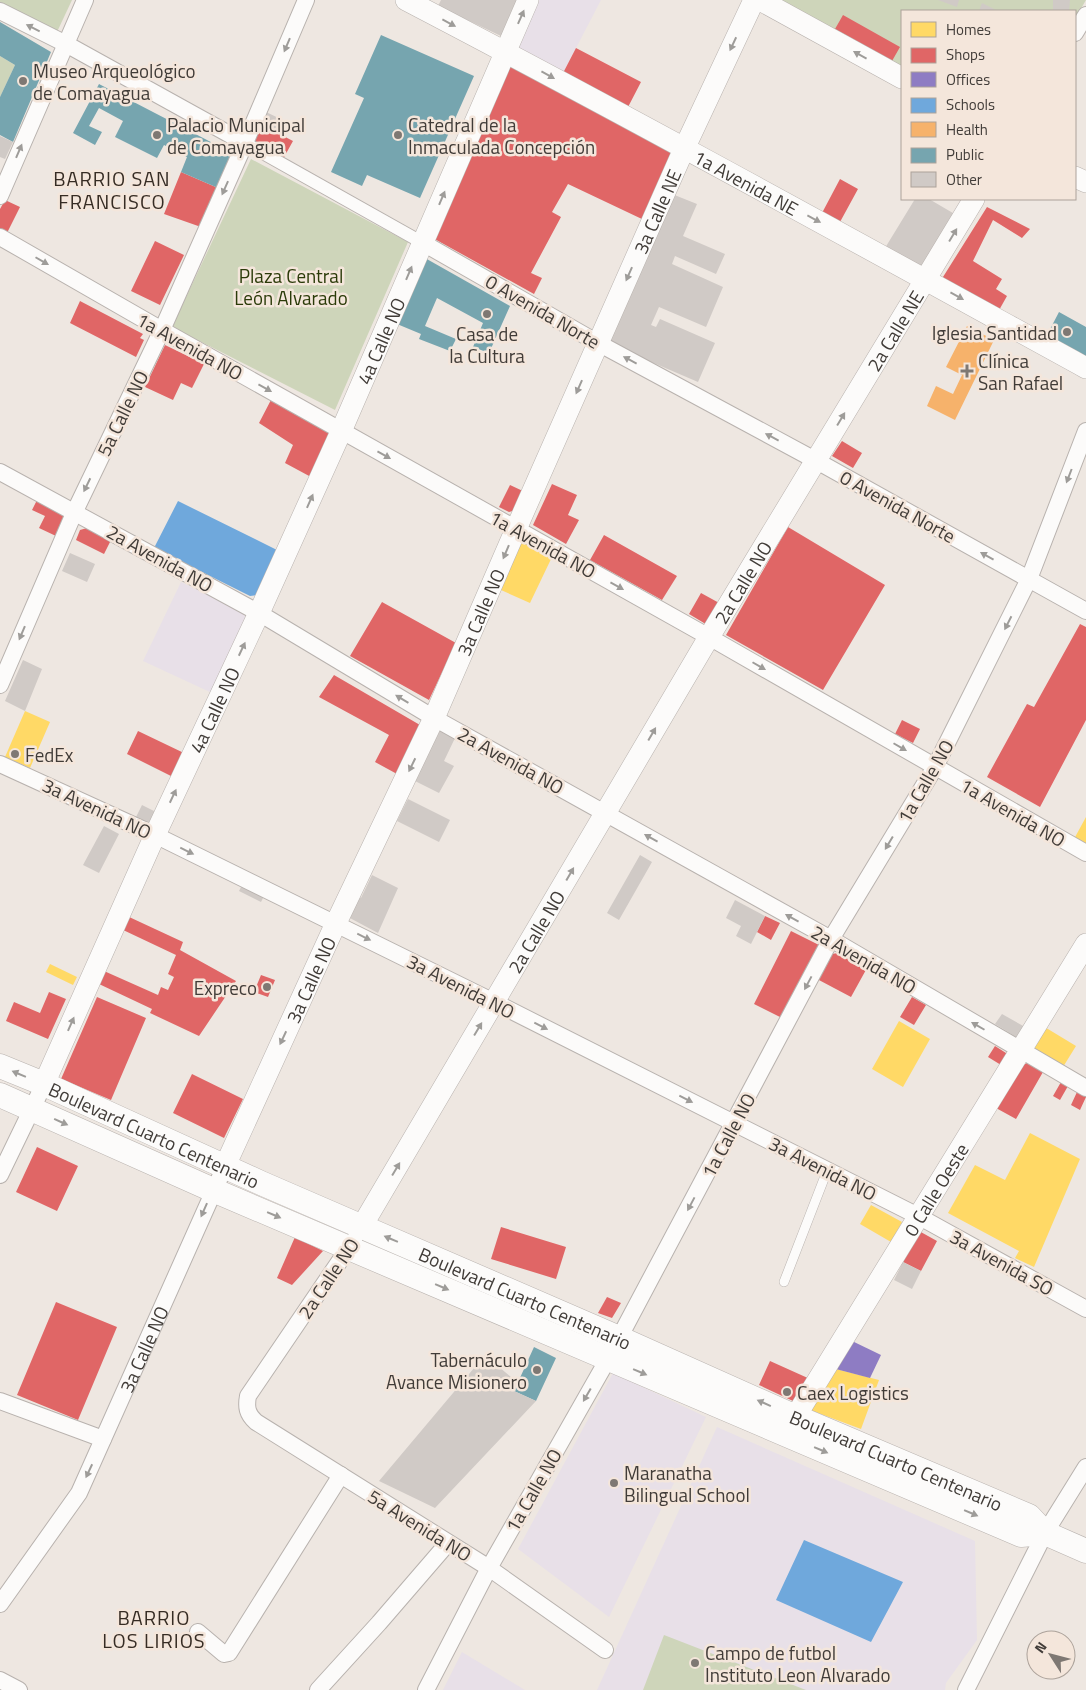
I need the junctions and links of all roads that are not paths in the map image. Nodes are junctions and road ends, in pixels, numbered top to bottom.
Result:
1 (85, 0) edge
2 (306, 0) edge
3 (406, 0) edge
4 (528, 0) edge
5 (754, 0) edge
6 (760, 0) edge
7 (0, 11) edge
8 (1086, 15) edge
9 (1076, 32) edge
10 (66, 44) junction
11 (505, 52) junction
12 (901, 77) edge
13 (245, 143) junction
14 (684, 149) junction
15 (0, 196) edge
16 (973, 200) edge
17 (0, 237) edge
18 (423, 243) junction
19 (926, 279) junction
20 (162, 330) junction
21 (598, 343) junction
22 (1086, 368) edge
23 (1086, 430) edge
24 (342, 431) junction
25 (815, 460) junction
26 (0, 472) edge
27 (75, 511) junction
28 (516, 529) junction
29 (1029, 579) junction
30 (1086, 611) edge
31 (259, 613) junction
32 (709, 637) junction
33 (0, 685) edge
34 (434, 718) junction
35 (0, 764) edge
36 (935, 767) junction
37 (606, 813) junction
38 (155, 835) junction
39 (1086, 854) edge
40 (336, 923) junction
41 (831, 940) junction
42 (1086, 944) edge
43 (494, 1002) junction
44 (1020, 1050) junction
45 (0, 1066) edge
46 (44, 1084) junction
47 (1086, 1088) edge
48 (0, 1095) edge
49 (32, 1109) junction
50 (734, 1124) junction
51 (225, 1166) junction
52 (827, 1171) junction
53 (0, 1175) edge
54 (213, 1190) junction
55 (918, 1216) junction
56 (362, 1226) junction
57 (349, 1247) junction
58 (784, 1282) dead end
59 (1086, 1309) edge
60 (619, 1338) junction
61 (608, 1358) junction
62 (248, 1396) joint
63 (0, 1401) edge
64 (790, 1426) junction
65 (103, 1439) junction
66 (1086, 1467) edge
67 (341, 1475) junction
68 (1045, 1533) junction
69 (448, 1543) junction
70 (1086, 1551) edge
71 (489, 1568) junction
72 (0, 1604) edge
73 (198, 1632) dead end
74 (605, 1650) dead end
75 (0, 1680) edge
76 (19, 1690) edge
77 (318, 1690) edge
78 (426, 1690) edge
79 (966, 1690) edge

1 - 10 street
2 -> 13 street, 5a Calle NO
3 -> 11 street, 1a Avenida NE
11 -> 4 street, 4a Calle NO
5 -> 14 street, 3a Calle NE
12 -> 6 street
10 -> 7 street, 0 Avenida Norte
8 - 9 street
10 - 13 street, 0 Avenida Norte
15 -> 10 street
11 -> 14 street, 1a Avenida NE
18 -> 11 street, 4a Calle NO
13 - 18 street, 0 Avenida Norte
13 -> 20 street, 5a Calle NO
14 -> 19 street, 1a Avenida NE
14 -> 21 street, 3a Calle NE
19 -> 16 street, 2a Calle NE
17 -> 20 street, 1a Avenida NO
18 - 21 street, 0 Avenida Norte
24 -> 18 street, 4a Calle NO
19 -> 22 street, 1a Avenida NE
25 -> 19 street, 2a Calle NE
20 -> 24 street, 1a Avenida NO
20 -> 27 street, 5a Calle NO
25 -> 21 street, 0 Avenida Norte
21 -> 28 street, 3a Calle NO
23 -> 29 street, 1a Calle NO
24 -> 28 street, 1a Avenida NO
31 -> 24 street, 4a Calle NO
29 -> 25 street, 0 Avenida Norte
25 - 32 street, 2a Calle NO
26 - 27 street, 2a Avenida NO
27 - 31 street, 2a Avenida NO
27 -> 33 street, 5a Calle NO
28 -> 32 street, 1a Avenida NO
28 -> 34 street, 3a Calle NO
29 - 30 street, 0 Avenida Norte
29 -> 36 street, 1a Calle NO
34 -> 31 street, 2a Avenida NO
38 -> 31 street, 4a Calle NO
32 -> 36 street, 1a Avenida NO
37 -> 32 street, 2a Calle NO
34 - 37 street, 2a Avenida NO
34 -> 40 street, 3a Calle NO
35 - 38 street, 3a Avenida NO
36 - 39 street, 1a Avenida NO
36 -> 41 street, 1a Calle NO
41 -> 37 street, 2a Avenida NO
43 -> 37 street, 2a Calle NO
38 -> 40 street, 3a Avenida NO
46 -> 38 street, 4a Calle NO
40 -> 43 street, 3a Avenida NO
40 -> 51 street, 3a Calle NO
44 -> 41 street, 2a Avenida NO
41 -> 50 street, 1a Calle NO
42 - 44 street, 0 Calle Oeste
43 -> 50 street, 3a Avenida NO
56 -> 43 street, 2a Calle NO
44 - 47 street, 2a Avenida NO
44 - 55 street, 0 Calle Oeste
46 -> 45 main road, Boulevard Cuarto Centenario
46 - 49 street, 4a Calle NO
46 - 51 main road, Boulevard Cuarto Centenario
48 - 49 main road, Boulevard Cuarto Centenario
49 - 53 street, 4a Calle NO
49 -> 54 main road, Boulevard Cuarto Centenario
50 - 52 street, 3a Avenida NO
50 -> 60 street, 1a Calle NO
51 - 54 street, 3a Calle NO
51 - 56 main road, Boulevard Cuarto Centenario
52 - 55 street, 3a Avenida NO
52 - 58 lane
54 -> 57 main road, Boulevard Cuarto Centenario
54 -> 65 street, 3a Calle NO
55 - 59 street, 3a Avenida SO
55 - 64 street, 0 Calle Oeste
56 - 57 street, 2a Calle NO
60 -> 56 main road, Boulevard Cuarto Centenario
57 -> 61 main road, Boulevard Cuarto Centenario
57 - 62 street, 2a Calle NO
60 - 61 street, 1a Calle NO
64 -> 60 main road, Boulevard Cuarto Centenario
61 -> 64 main road, Boulevard Cuarto Centenario
61 -> 71 street, 1a Calle NO
62 - 67 street, 5a Avenida NO
63 - 65 street
64 - 68 main road, Boulevard Cuarto Centenario
65 -> 72 street, 3a Calle NO
66 - 68 street
67 - 69 street, 5a Avenida NO
67 - 73 street
68 - 70 main road, Boulevard Cuarto Centenario
68 - 79 street
69 - 71 street, 5a Avenida NO
69 - 77 street
71 - 74 street, 5a Avenida NO
71 - 78 street, 1a Calle NO
75 - 76 street

